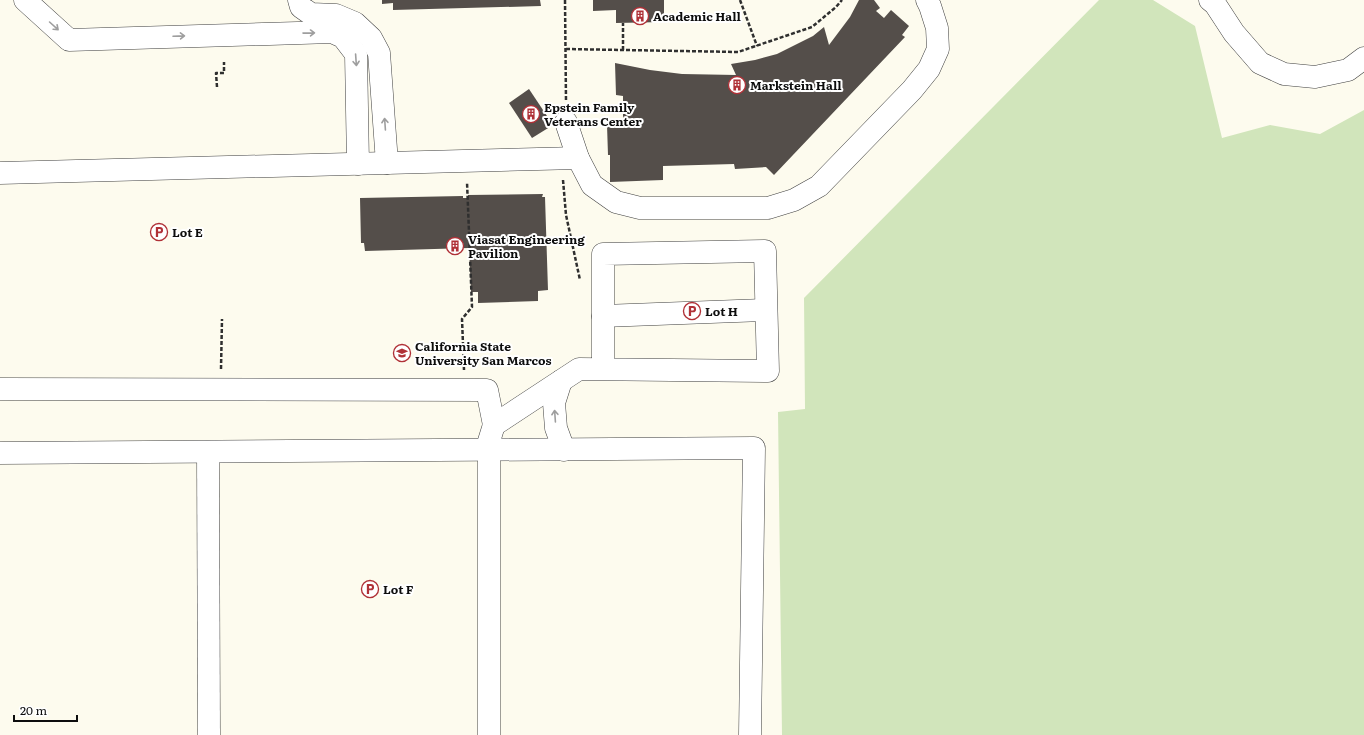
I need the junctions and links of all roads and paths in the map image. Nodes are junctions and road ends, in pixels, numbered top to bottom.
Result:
1 (25, 0) edge
2 (300, 0) edge
3 (565, 0) edge
4 (740, 0) edge
5 (842, 0) edge
6 (927, 0) edge
7 (1210, 0) edge
8 (623, 23) dead end
9 (757, 46) junction
10 (566, 49) junction
11 (623, 50) junction
12 (1364, 58) edge
13 (224, 62) dead end
14 (217, 87) dead end
15 (566, 122) joint
16 (578, 158) junction
17 (387, 163) junction
18 (358, 164) junction
19 (0, 173) edge
20 (563, 179) dead end
21 (467, 182) dead end
22 (581, 286) dead end
23 (766, 310) junction
24 (603, 316) junction
25 (222, 320) dead end
26 (603, 369) junction
27 (464, 372) dead end
28 (221, 373) dead end
29 (561, 381) junction
30 (0, 389) edge
31 (494, 425) junction
32 (489, 450) junction
33 (564, 450) junction
34 (208, 452) junction
35 (0, 453) edge
36 (209, 735) edge
37 (489, 735) edge
38 (750, 735) edge

1 -> 18 lane
17 -> 2 lane
3 - 10 path
4 - 9 path
5 - 9 path
6 - 16 lane
7 - 12 lane
8 - 11 path
9 - 11 path
10 - 11 path
10 - 15 path
13 - 14 path
15 - 16 lane
16 - 17 lane
17 - 18 lane
18 - 19 lane
20 - 22 path
21 - 27 path
23 - 24 lane
23 - 24 lane
23 - 26 lane
24 - 26 lane
25 - 28 path
26 - 29 lane
29 - 31 lane
33 -> 29 lane
30 - 31 lane
31 - 32 lane
32 - 33 lane
32 - 34 lane
32 - 37 lane
33 - 38 lane
34 - 35 lane
34 - 36 lane

